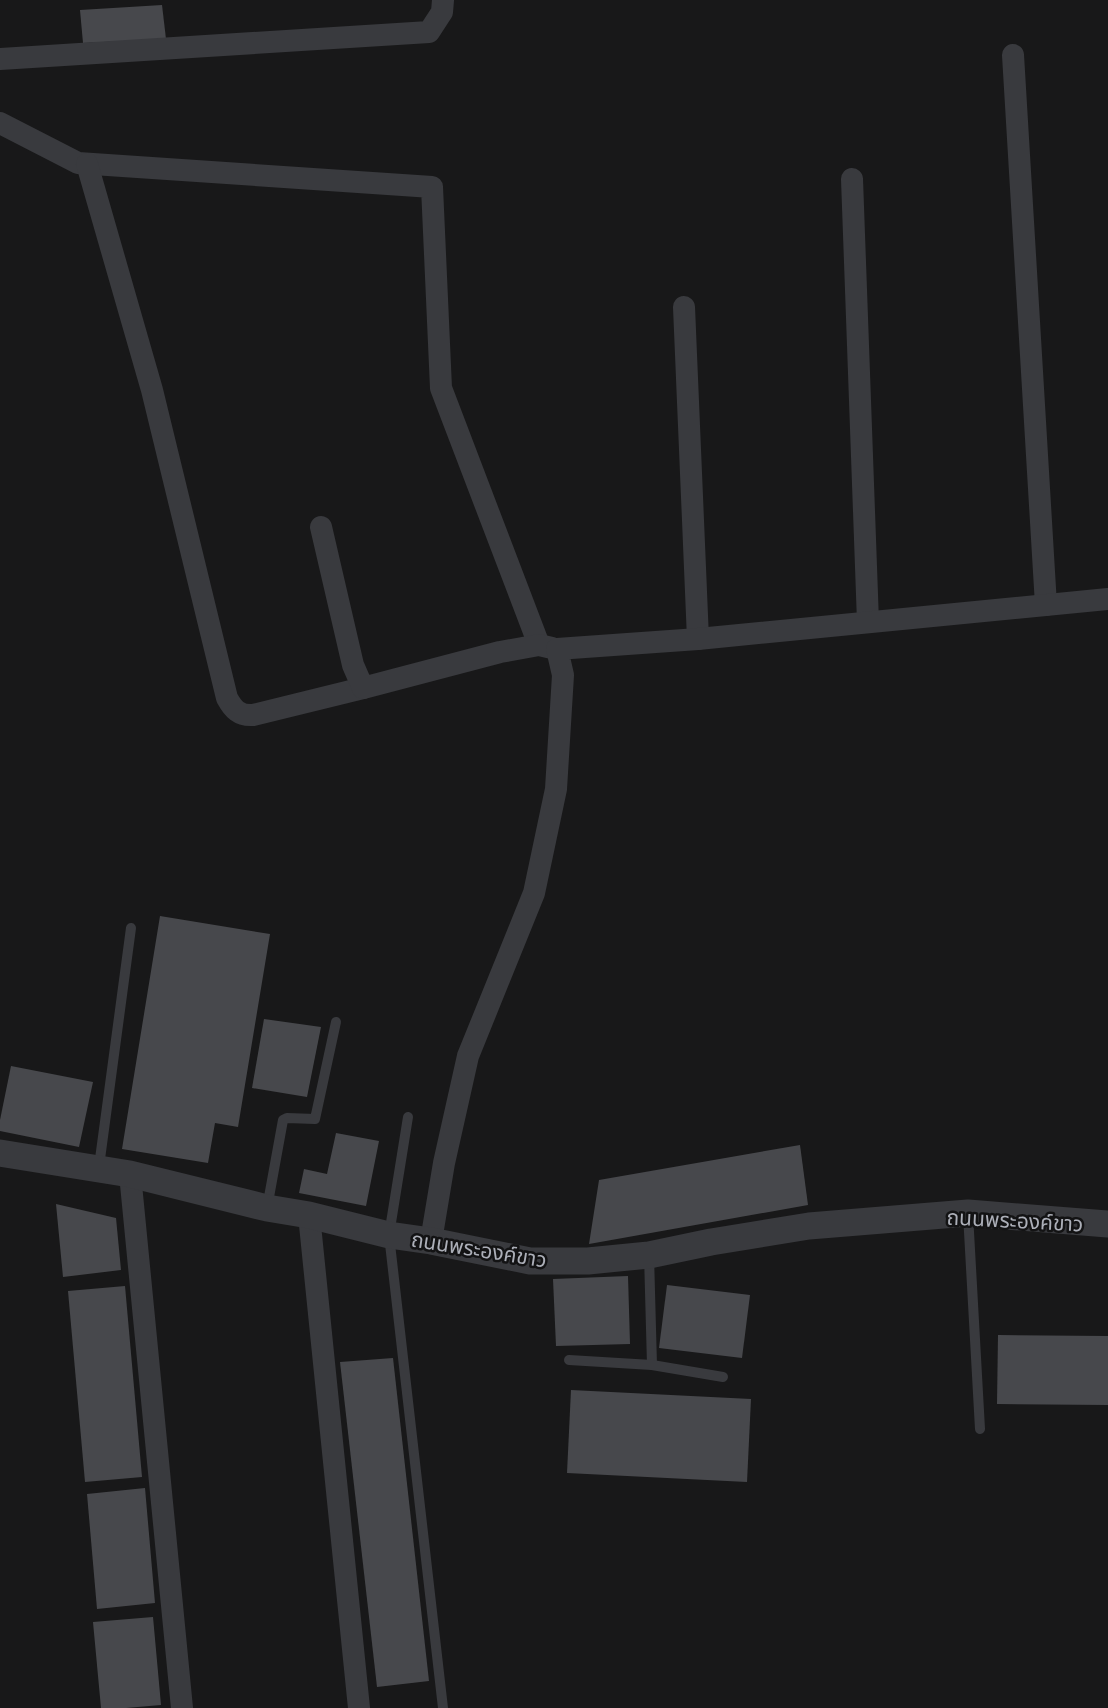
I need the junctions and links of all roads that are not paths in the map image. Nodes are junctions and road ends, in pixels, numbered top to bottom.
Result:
1 (443, 0) edge
2 (1013, 55) dead end
3 (0, 59) edge
4 (0, 123) edge
5 (87, 164) junction
6 (852, 178) dead end
7 (684, 307) dead end
8 (321, 526) dead end
9 (1108, 598) edge
10 (1046, 605) junction
11 (868, 622) junction
12 (698, 639) junction
13 (548, 647) junction
14 (363, 688) junction
15 (131, 928) dead end
16 (336, 1022) dead end
17 (408, 1117) dead end
18 (0, 1153) edge
19 (101, 1169) junction
20 (130, 1174) junction
21 (267, 1208) junction
22 (968, 1213) junction
23 (309, 1215) junction
24 (1108, 1224) edge
25 (389, 1235) junction
26 (431, 1241) junction
27 (649, 1255) junction
28 (569, 1360) dead end
29 (652, 1365) junction
30 (723, 1377) dead end
31 (980, 1429) dead end
32 (182, 1708) edge
33 (359, 1708) edge
34 (443, 1708) edge

1 - 3 street
2 - 10 street
4 - 5 street
5 - 13 street
5 - 14 street
6 - 11 street
7 - 12 street
8 - 14 street
9 - 10 street
10 - 11 street
11 - 12 street
12 - 13 street
13 - 14 street
13 - 26 street
15 - 19 lane
16 - 21 lane
17 - 25 lane
18 - 19 street, ถนนพระองค์ขาว
19 - 20 street, ถนนพระองค์ขาว
20 - 21 street, ถนนพระองค์ขาว
20 - 32 street
21 - 23 street, ถนนพระองค์ขาว
22 - 24 street, ถนนพระองค์ขาว
22 - 27 street, ถนนพระองค์ขาว
22 - 31 lane
23 - 25 street, ถนนพระองค์ขาว
23 - 33 street
25 - 26 street, ถนนพระองค์ขาว
25 - 34 lane
26 - 27 street, ถนนพระองค์ขาว
27 - 29 lane
28 - 29 lane
29 - 30 lane

